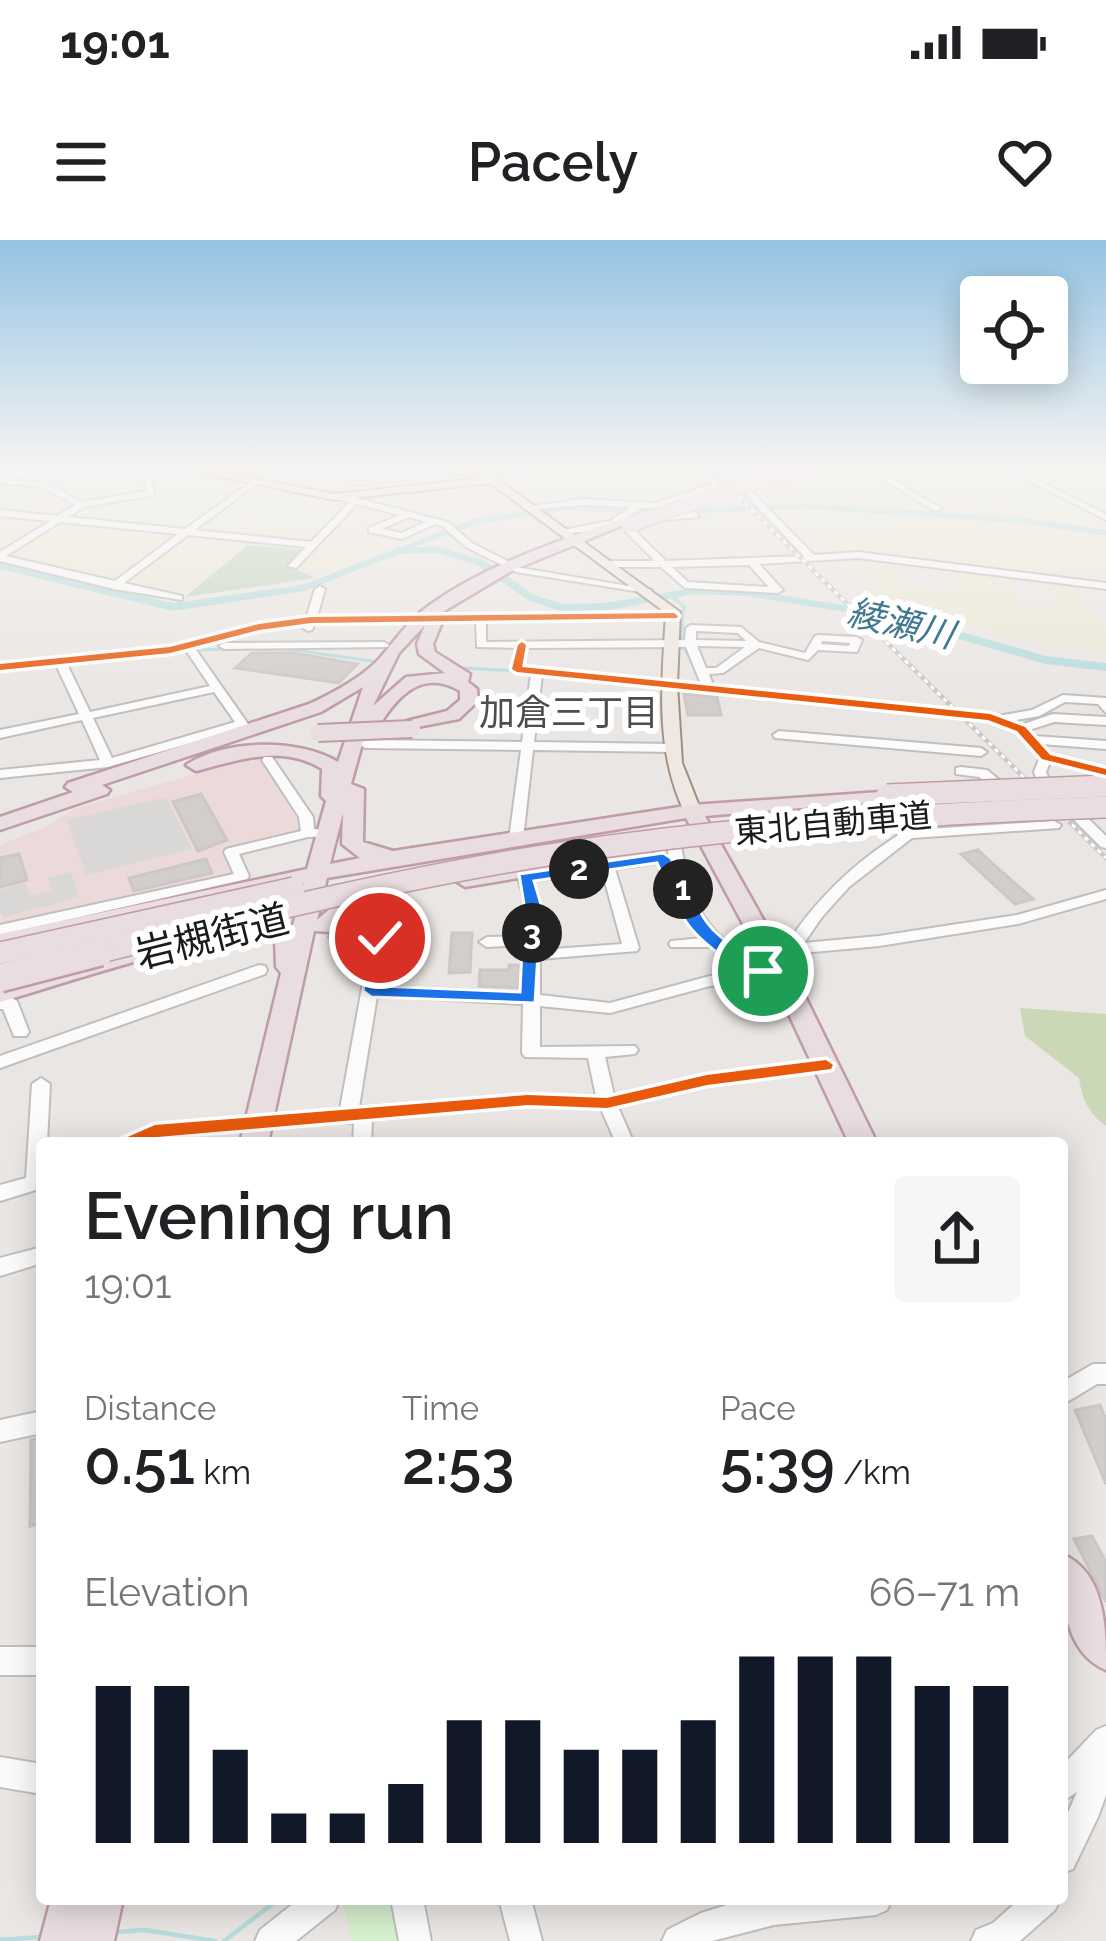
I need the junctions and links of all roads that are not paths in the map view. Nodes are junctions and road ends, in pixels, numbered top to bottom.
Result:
1 (169, 544) edge
2 (308, 544) edge
3 (474, 544) edge
4 (562, 544) edge
5 (579, 544) edge
6 (643, 544) edge
7 (799, 544) edge
8 (315, 545) joint
9 (809, 555) junction
10 (0, 557) edge
11 (751, 561) junction
12 (661, 563) junction
13 (606, 564) junction
14 (293, 566) dead end
15 (512, 570) junction
16 (114, 586) junction
17 (1106, 586) edge
18 (320, 589) dead end
19 (178, 598) dead end
20 (659, 600) junction
21 (539, 617) junction
22 (482, 618) junction
23 (432, 619) junction
24 (311, 620) junction
25 (681, 643) junction
26 (302, 644) junction
27 (522, 645) junction
28 (541, 645) junction
29 (756, 645) junction
30 (814, 646) dead end
31 (189, 647) junction
32 (383, 655) junction
33 (696, 656) junction
34 (736, 659) junction
35 (60, 661) junction
36 (0, 667) edge
37 (538, 670) junction
38 (704, 671) junction
39 (669, 685) junction
40 (219, 688) junction
41 (709, 689) junction
42 (944, 712) junction
43 (85, 716) junction
44 (1103, 717) edge
45 (1063, 718) junction
46 (1000, 719) junction
47 (413, 727) junction
48 (1021, 729) junction
49 (0, 734) edge
50 (779, 735) dead end
51 (1034, 740) junction
52 (365, 742) junction
53 (1106, 743) edge
54 (529, 746) junction
55 (674, 748) junction
56 (957, 750) junction
57 (1074, 750) junction
58 (980, 752) dead end
59 (1046, 758) junction
60 (268, 760) dead end
61 (108, 763) junction
62 (0, 774) edge
63 (1106, 780) edge
64 (1044, 782) junction
65 (354, 789) junction
66 (80, 791) junction
67 (1106, 796) edge
68 (0, 807) edge
69 (1106, 807) edge
70 (1070, 808) junction
71 (692, 812) junction
72 (0, 824) edge
73 (905, 830) junction
74 (321, 831) junction
75 (1104, 833) edge
76 (516, 838) junction
77 (711, 844) junction
78 (674, 847) junction
79 (422, 854) junction
80 (607, 865) junction
81 (334, 873) junction
82 (683, 886) junction
83 (1106, 894) edge
84 (1018, 919) junction
85 (324, 920) junction
86 (0, 930) edge
87 (1029, 934) dead end
88 (487, 942) dead end
89 (713, 942) junction
90 (677, 944) dead end
91 (0, 948) edge
92 (531, 948) junction
93 (153, 950) junction
94 (781, 950) junction
95 (0, 963) edge
96 (259, 970) dead end
97 (783, 976) junction
98 (371, 991) junction
99 (2, 992) edge
100 (528, 999) junction
101 (287, 1001) junction
102 (20, 1032) dead end
103 (629, 1050) dead end
104 (595, 1052) junction
105 (0, 1062) edge
106 (826, 1065) junction
107 (41, 1084) dead end
108 (607, 1102) junction
109 (355, 1117) junction
110 (264, 1133) edge
111 (40, 1137) edge
112 (142, 1137) edge
113 (360, 1137) edge
114 (622, 1137) edge
115 (859, 1137) edge
116 (36, 1183) edge
117 (0, 1193) edge
118 (36, 1257) edge
119 (0, 1267) edge
120 (1106, 1374) edge
121 (1068, 1391) edge
122 (36, 1423) edge
123 (0, 1431) edge
124 (1068, 1584) edge
125 (1106, 1650) edge
126 (0, 1661) edge
127 (36, 1661) edge
128 (1104, 1743) edge
129 (0, 1772) edge
130 (36, 1777) edge
131 (1068, 1781) edge
132 (1068, 1846) edge
133 (73, 1905) edge
134 (99, 1905) edge
135 (316, 1905) edge
136 (408, 1905) edge
137 (517, 1905) edge
138 (796, 1905) edge
139 (1036, 1905) edge
140 (999, 1939) edge
141 (64, 1941) edge
142 (90, 1941) edge
143 (271, 1941) edge
144 (415, 1941) edge
145 (526, 1941) edge
146 (679, 1941) edge

1 - 16 street
2 - 8 street
3 - 15 street
4 - 15 highway
5 - 13 main road
6 - 12 street
7 - 9 street
8 - 14 street
9 - 11 street
9 - 17 street
10 - 16 street
11 - 12 street
11 - 12 street
12 - 13 street
13 - 20 main road
15 - 20 street
15 - 23 highway
16 - 19 street
18 - 24 street
20 - 21 street
20 - 25 main road
21 - 22 street
21 - 28 street
22 - 23 street
22 - 27 street
23 - 24 street
23 - 32 highway
23 - 47 highway
23 - 52 highway
24 - 26 street
24 - 31 street
25 - 28 street
25 - 29 street
25 - 33 street
25 - 39 main road
26 - 31 street
26 - 32 street
27 - 28 street
27 - 37 street
29 - 30 street
29 - 34 street
31 - 35 street
31 - 40 street
32 - 66 highway
32 - 74 highway
33 - 34 street
33 - 38 street
34 - 38 street
35 - 36 street
35 - 43 street
37 - 39 street
37 - 54 street
38 - 41 street
39 - 41 street
39 - 55 main road
40 - 43 street
40 - 61 street
41 - 42 street
42 - 46 street
42 - 56 street
43 - 49 street
43 - 61 street
44 - 45 street
44 - 46 street
44 - 53 street
45 - 48 street
45 - 57 street
46 - 48 street
47 - 52 highway
47 - 66 highway, bridge
48 - 51 street
50 - 56 street
51 - 57 street
51 - 59 street
52 - 54 street
52 - 65 highway
53 - 57 street
54 - 55 street
54 - 76 street
55 - 71 main road
56 - 58 street
56 - 73 street
59 - 63 street
59 - 64 street
60 - 74 street
61 - 62 street
63 - 64 street
63 - 71 highway, bridge
64 - 70 street
65 - 79 highway
65 - 81 highway
66 - 68 highway
66 - 72 highway
66 - 74 highway
67 - 81 highway, 東北自動車道, bridge
69 - 70 highway, 東北自動車道, bridge
70 - 75 street
70 - 99 highway, 東北自動車道, bridge
71 - 76 highway
71 - 77 highway
73 - 75 highway
73 - 77 highway
73 - 94 street
74 - 81 highway
74 - 86 street
76 - 79 highway
77 - 78 highway
77 - 94 highway
78 - 82 street
78 - 85 highway, 岩槻街道
79 - 81 highway
80 - 82 street
80 - 92 street
80 - 92 street
81 - 85 highway
81 - 91 highway, bridge
81 - 95 highway, 東北自動車道, bridge
82 - 89 street
83 - 84 street
84 - 87 street
84 - 94 street
85 - 93 highway, 岩槻街道
85 - 98 street
85 - 101 highway
85 - 110 highway
88 - 92 street
89 - 90 street
89 - 97 street
91 - 99 street
92 - 100 street
93 - 99 highway, 岩槻街道
93 - 101 highway
94 - 97 highway
96 - 105 street
97 - 100 street
97 - 106 highway
98 - 100 street
98 - 109 street
99 - 102 street
100 - 104 street
101 - 110 highway
103 - 104 street
104 - 108 street
106 - 108 street
106 - 115 highway
107 - 111 street
108 - 109 street
108 - 114 street
109 - 110 street
109 - 113 street
110 - 112 street
116 - 117 street
118 - 119 street
120 - 121 street
122 - 123 street
124 - 125 highway
126 - 127 street
128 - 131 street
128 - 132 street
129 - 130 street
133 - 141 highway
134 - 142 highway
135 - 143 street
136 - 144 street
137 - 145 street
138 - 146 street
139 - 140 street

